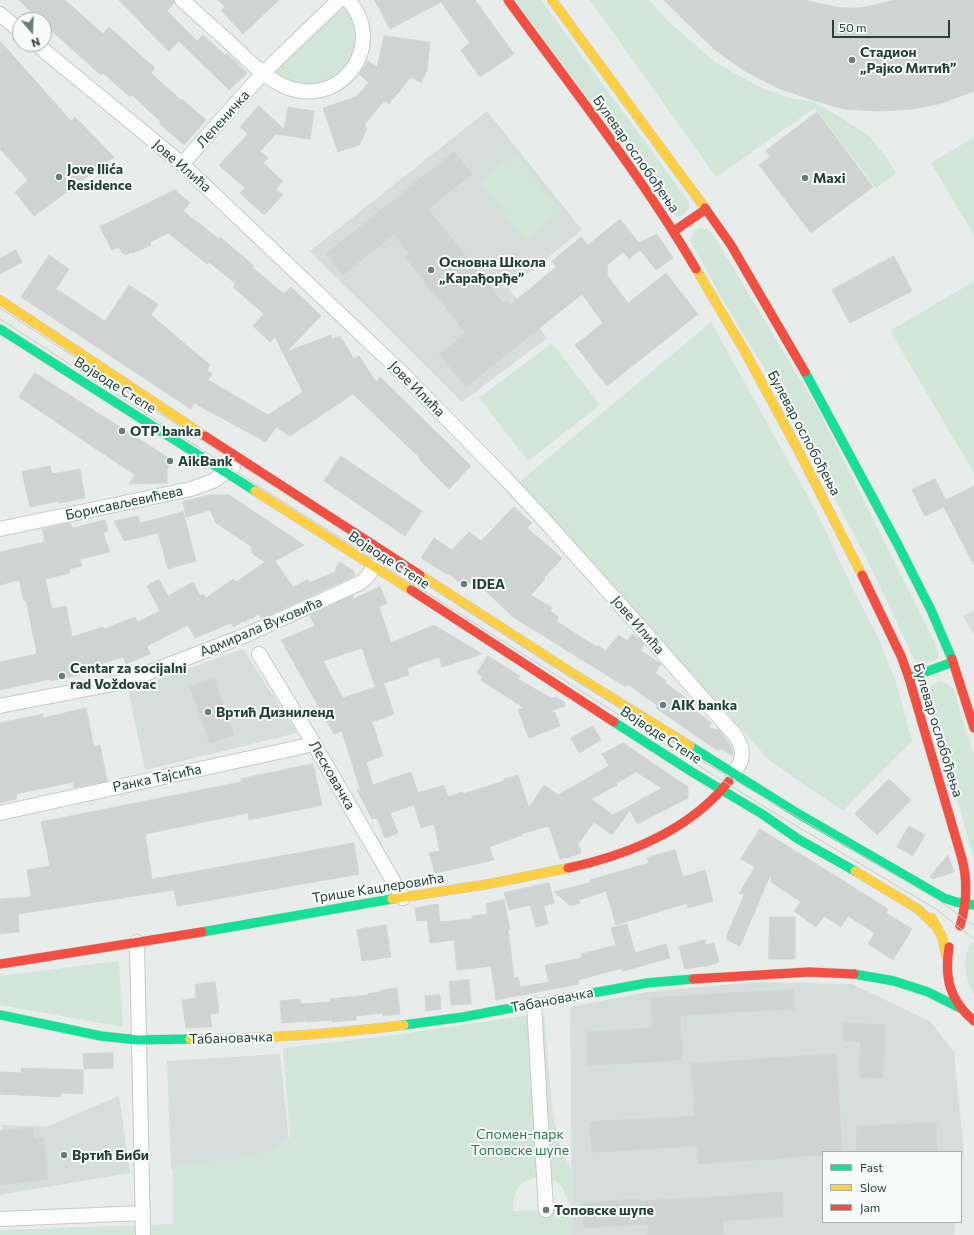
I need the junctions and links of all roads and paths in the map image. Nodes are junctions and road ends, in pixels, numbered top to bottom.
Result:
1 (182, 0) edge
2 (339, 0) edge
3 (348, 0) edge
4 (508, 0) edge
5 (552, 0) edge
6 (0, 14) edge
7 (12, 24) edge
8 (46, 52) edge
9 (263, 73) junction
10 (182, 164) junction
11 (706, 209) junction
12 (674, 231) junction
13 (0, 300) edge
14 (0, 329) edge
15 (241, 460) junction
16 (227, 472) junction
17 (0, 528) edge
18 (374, 566) junction
19 (259, 654) dead end
20 (953, 662) junction
21 (910, 678) junction
22 (0, 706) edge
23 (974, 728) edge
24 (314, 744) junction
25 (733, 774) junction
26 (722, 791) junction
27 (0, 813) edge
28 (762, 814) junction
29 (798, 828) dead end
30 (844, 854) dead end
31 (896, 885) dead end
32 (912, 894) dead end
33 (403, 898) junction
34 (970, 905) edge
35 (974, 912) edge
36 (960, 926) junction
37 (938, 928) junction
38 (137, 942) junction
39 (947, 959) junction
40 (0, 964) edge
41 (534, 1004) junction
42 (960, 1008) junction
43 (0, 1015) edge
44 (973, 1021) edge
45 (138, 1040) junction
46 (546, 1210) dead end
47 (143, 1214) junction
48 (0, 1218) edge
49 (143, 1235) edge

1 - 9 street
2 - 9 street, Лепеничка
3 - 9 street
4 - 12 main road, Булевар ослобођења
5 - 11 main road, Булевар ослобођења
6 - 7 street
8 - 10 street, Јове Илића
9 - 10 street, Лепеничка
10 - 25 street, Јове Илића
11 - 12 main road
11 - 20 main road, Булевар ослобођења
12 - 21 main road, Булевар ослобођења
13 - 15 main road, Војводе Степе
14 - 16 main road, Војводе Степе
15 - 16 street, Борисављевићева
15 - 25 main road, Војводе Степе
16 - 17 street, Борисављевићева
16 - 18 main road, Војводе Степе
18 - 22 street, Адмирала Вуковића
18 - 26 main road, Војводе Степе
19 - 24 street, Лесковачка
20 - 21 main road
20 - 23 main road, Булевар ослобођења
21 - 34 main road, Булевар ослобођења
24 - 27 street, Ранка Тајсића
24 - 33 street, Лесковачка
25 - 26 main road, Трише Кацлеровића
25 - 34 main road, Војводе Степе
26 - 28 main road, Војводе Степе
26 - 33 main road, Трише Кацлеровића
28 - 29 main road, Војводе Степе
28 - 37 main road, Војводе Степе
30 - 31 main road
32 - 37 main road, Војводе Степе
33 - 38 main road, Трише Кацлеровића
34 - 36 main road, Булевар ослобођења
35 - 36 main road, Булевар ослобођења
36 - 39 main road, Булевар ослобођења
37 - 39 main road, Војводе Степе
38 - 40 main road, Трише Кацлеровића
38 - 45 street
39 - 42 main road, Булевар ослобођења
41 - 42 main road, Табановачка
41 - 45 main road, Табановачка
41 - 46 street
42 - 44 main road, Булевар ослобођења
43 - 45 main road, Табановачка
45 - 47 street
47 - 48 street
47 - 49 street

